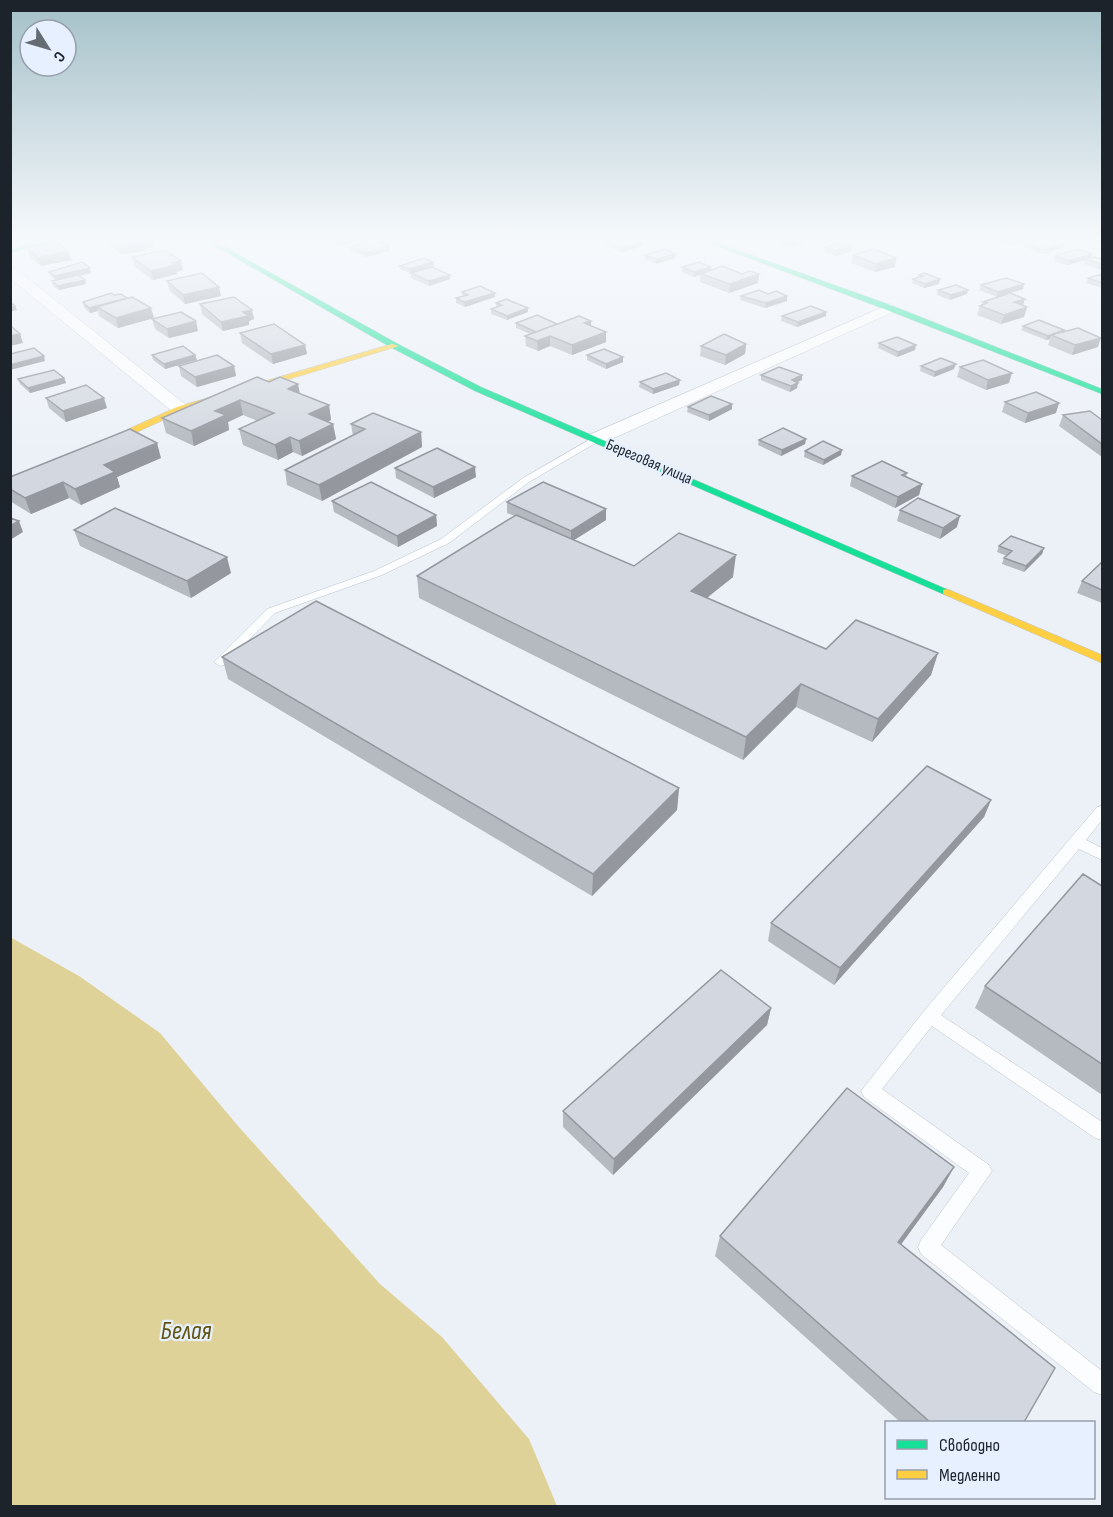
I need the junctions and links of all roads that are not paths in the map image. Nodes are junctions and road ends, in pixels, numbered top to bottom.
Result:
1 (59, 311) edge
2 (333, 311) edge
3 (884, 311) edge
4 (897, 311) edge
5 (395, 346) junction
6 (1102, 392) edge
7 (180, 409) junction
8 (596, 439) junction
9 (10, 488) edge
10 (1102, 659) edge
11 (220, 662) dead end
12 (1102, 811) edge
13 (1077, 841) junction
14 (1102, 855) edge
15 (930, 1016) junction
16 (1102, 1132) edge
17 (1102, 1384) edge

1 - 7 street
2 - 5 main road, Береговая улица
3 - 8 street
4 - 6 main road
5 - 7 main road
5 - 8 main road, Береговая улица
7 - 9 main road
8 - 10 main road, Береговая улица
8 - 11 lane
12 - 13 lane
13 - 14 lane
13 - 15 lane
15 - 16 lane
15 - 17 lane

